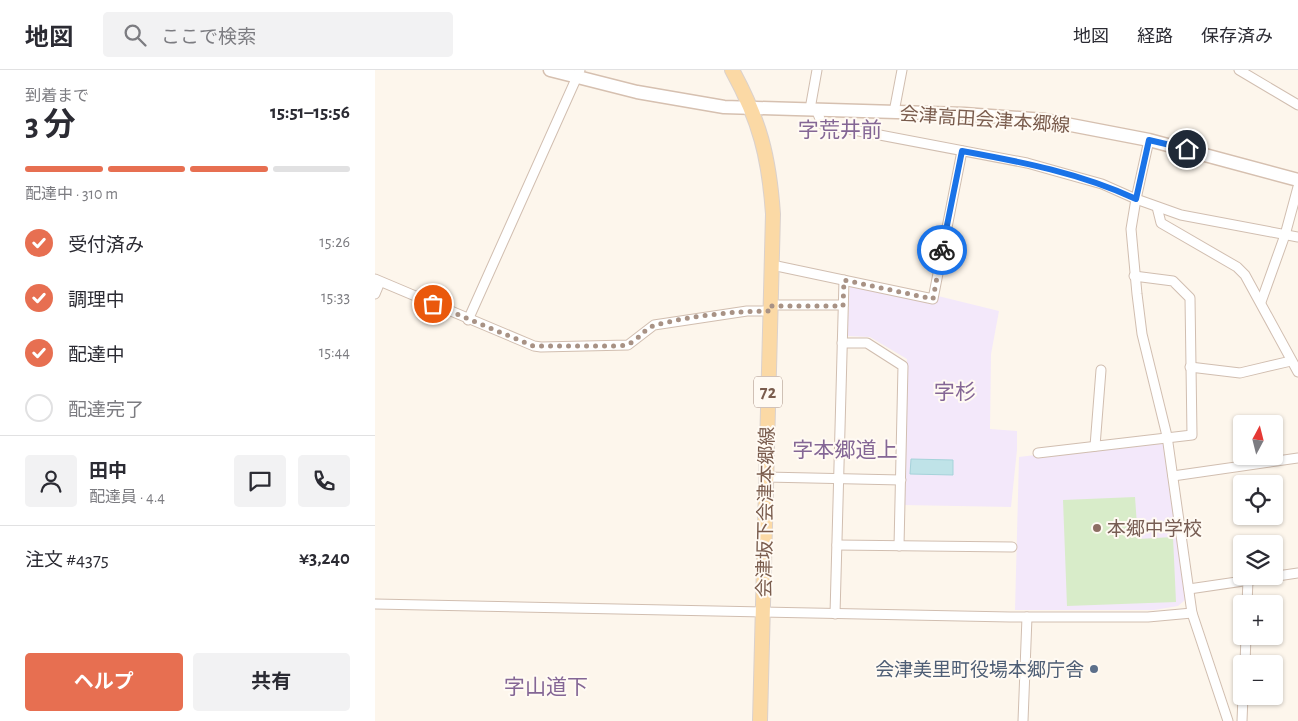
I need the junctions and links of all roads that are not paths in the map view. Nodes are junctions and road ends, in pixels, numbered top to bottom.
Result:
1 (550, 70) edge
2 (732, 70) edge
3 (817, 70) edge
4 (902, 70) edge
5 (1239, 70) edge
6 (579, 74) edge
7 (1298, 105) edge
8 (753, 109) junction
9 (813, 109) junction
10 (895, 112) junction
11 (1149, 140) junction
12 (962, 151) junction
13 (1298, 180) edge
14 (1298, 187) edge
15 (1136, 199) junction
16 (1157, 207) junction
17 (1285, 235) junction
18 (1298, 237) edge
19 (772, 265) junction
20 (1134, 276) junction
21 (844, 280) junction
22 (378, 281) edge
23 (375, 294) edge
24 (1261, 302) junction
25 (843, 306) junction
26 (769, 308) junction
27 (468, 320) junction
28 (842, 343) junction
29 (1291, 360) junction
30 (1190, 367) junction
31 (1101, 370) dead end
32 (1298, 372) edge
33 (1167, 436) junction
34 (1095, 446) junction
35 (1038, 453) dead end
36 (1298, 458) edge
37 (1173, 476) junction
38 (766, 477) junction
39 (839, 479) junction
40 (901, 480) junction
41 (837, 545) junction
42 (899, 546) junction
43 (1013, 547) dead end
44 (1298, 573) edge
45 (1283, 575) edge
46 (1233, 582) edge
47 (1189, 589) junction
48 (375, 604) edge
49 (763, 613) junction
50 (1192, 613) junction
51 (835, 614) junction
52 (1027, 617) junction
53 (1243, 705) edge
54 (760, 721) edge
55 (1023, 721) edge
56 (1228, 721) edge
57 (1242, 721) edge

1 - 6 main road, 会津高田会津本郷線
2 - 8 main road, 会津坂下会津本郷線 / 72
3 - 9 street
4 - 10 street
5 - 7 street
6 - 8 main road, 会津高田会津本郷線
6 - 27 street
8 - 9 main road, 会津高田会津本郷線
8 - 19 main road, 会津坂下会津本郷線 / 72
9 - 10 main road, 会津高田会津本郷線
9 - 12 street
10 - 11 main road, 会津高田会津本郷線
11 - 13 main road, 会津高田会津本郷線
11 - 15 street
12 - 15 street
12 - 21 street
14 - 17 street
15 - 16 street
15 - 20 street
16 - 17 street
16 - 24 street
17 - 18 street
17 - 24 street
19 - 21 street
19 - 26 main road, 会津坂下会津本郷線 / 72
20 - 30 street
20 - 33 street
21 - 25 street
22 - 23 street
22 - 27 street
24 - 29 street
25 - 26 street
25 - 28 street
26 - 27 street
26 - 38 main road, 会津坂下会津本郷線 / 72
28 - 39 street
28 - 40 street
29 - 30 street
29 - 32 street
30 - 33 street
31 - 34 street
33 - 34 street
33 - 37 street
34 - 35 street
36 - 37 street
37 - 47 street
38 - 39 street
38 - 49 main road, 会津坂下会津本郷線 / 72
39 - 40 street
39 - 41 street
40 - 42 street
41 - 42 street
41 - 51 street
42 - 43 street
44 - 45 street
46 - 47 street
47 - 50 street
48 - 49 street
49 - 51 street
49 - 54 main road, 会津坂下会津本郷線 / 72
50 - 52 street
50 - 56 street
51 - 52 street
52 - 55 street
53 - 57 street

